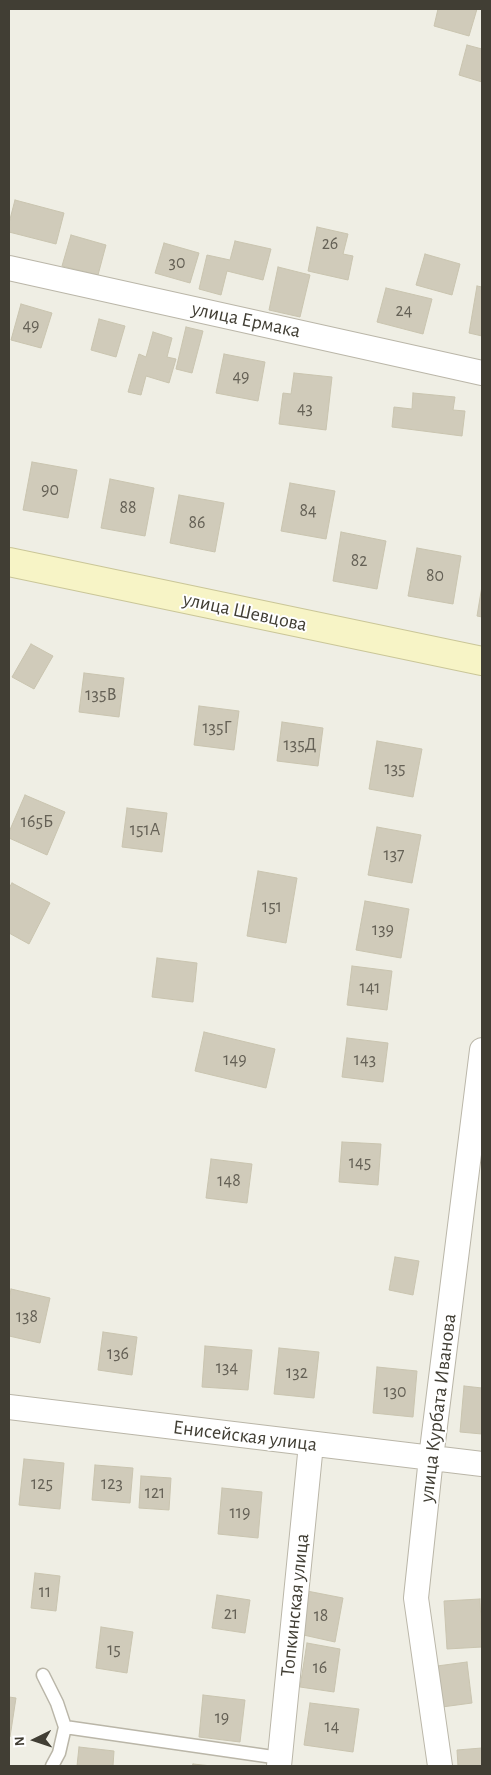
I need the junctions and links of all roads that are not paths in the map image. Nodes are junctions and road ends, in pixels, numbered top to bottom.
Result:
1 (9, 268) edge
2 (482, 373) edge
3 (9, 562) edge
4 (482, 661) edge
5 (482, 1050) edge
6 (9, 1407) edge
7 (311, 1444) junction
8 (431, 1458) junction
9 (482, 1464) edge
10 (42, 1675) dead end
11 (65, 1727) junction
12 (279, 1762) edge
13 (52, 1766) edge
14 (440, 1766) edge

1 - 2 street, улица Ермака
3 - 4 main road, улица Шевцова
5 - 8 street, улица Курбата Иванова
6 - 7 street, Енисейская улица
7 - 8 street, Енисейская улица
7 - 12 street, Топкинская улица
8 - 9 street, Енисейская улица
8 - 14 street, улица Курбата Иванова
10 - 11 lane
11 - 12 lane
11 - 13 lane

